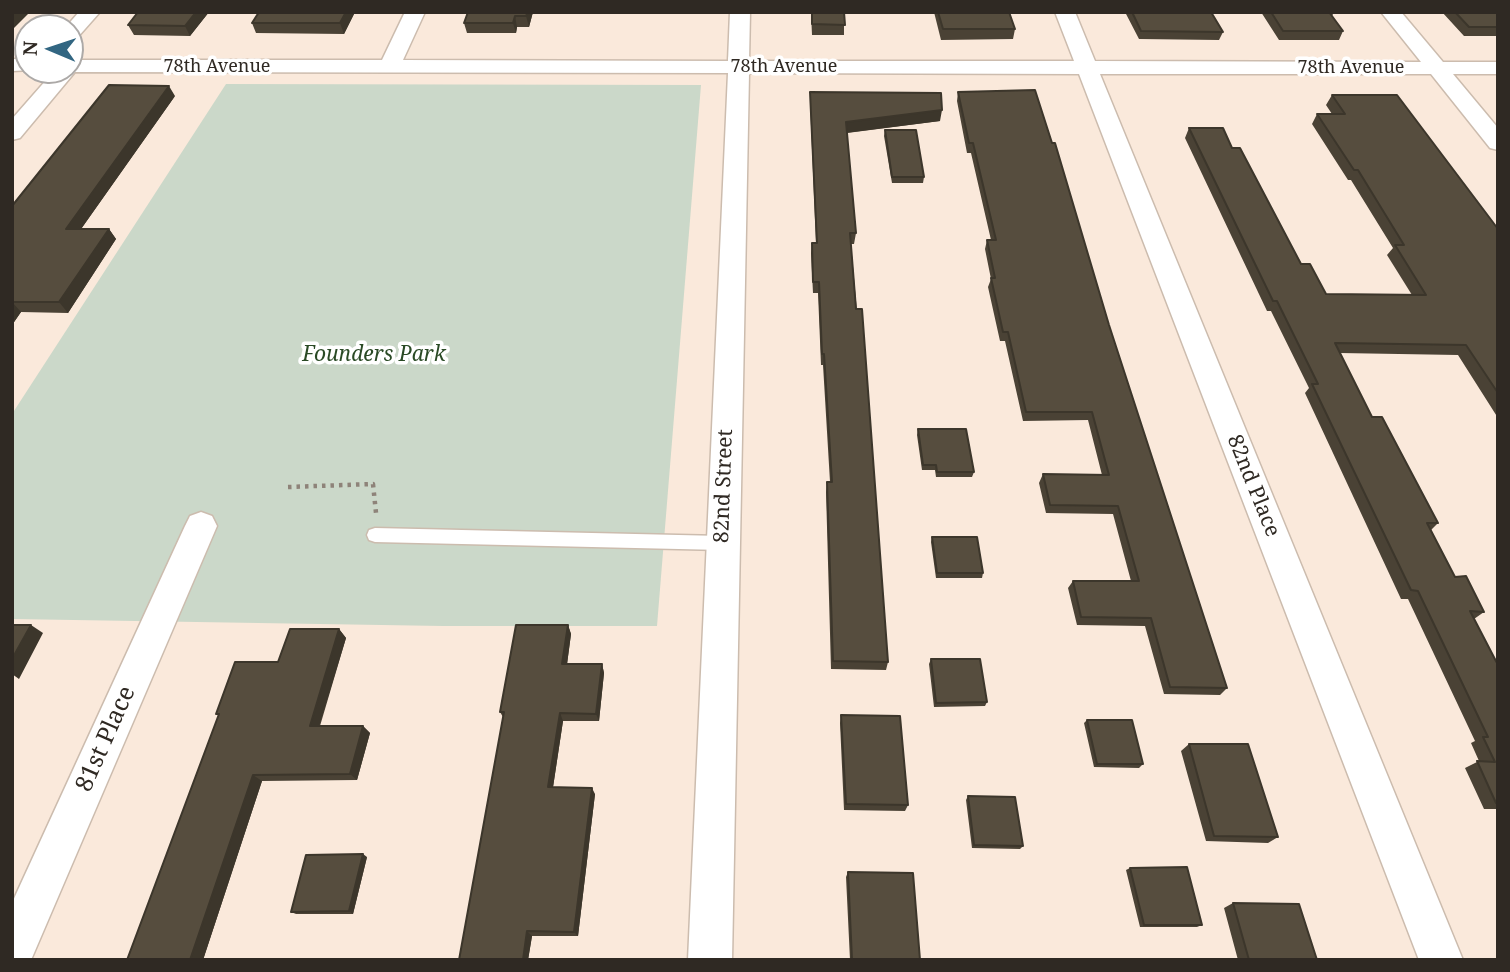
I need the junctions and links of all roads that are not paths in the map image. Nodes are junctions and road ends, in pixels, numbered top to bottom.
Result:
1 (415, 12) edge
2 (740, 12) edge
3 (1065, 12) edge
4 (1391, 12) edge
5 (84, 66) edge
6 (738, 66) junction
7 (389, 68) junction
8 (1086, 68) junction
9 (1437, 68) junction
10 (1498, 68) edge
11 (54, 84) edge
12 (12, 133) edge
13 (1498, 143) edge
14 (201, 526) dead end
15 (375, 534) road end
16 (722, 543) junction
17 (12, 953) edge
18 (710, 960) edge
19 (1441, 960) edge

1 - 7 street
2 - 6 street, 82nd Street
3 - 8 street, 82nd Place
4 - 9 street
5 - 7 street, 78th Avenue
6 - 7 street, 78th Avenue
6 - 8 street, 78th Avenue
6 - 16 street, 82nd Street
8 - 9 street, 78th Avenue
8 - 19 street, 82nd Place
9 - 10 street, 78th Avenue
9 - 13 street
11 - 12 street
14 - 17 street, 81st Place
15 - 16 lane
16 - 18 street, 82nd Street

